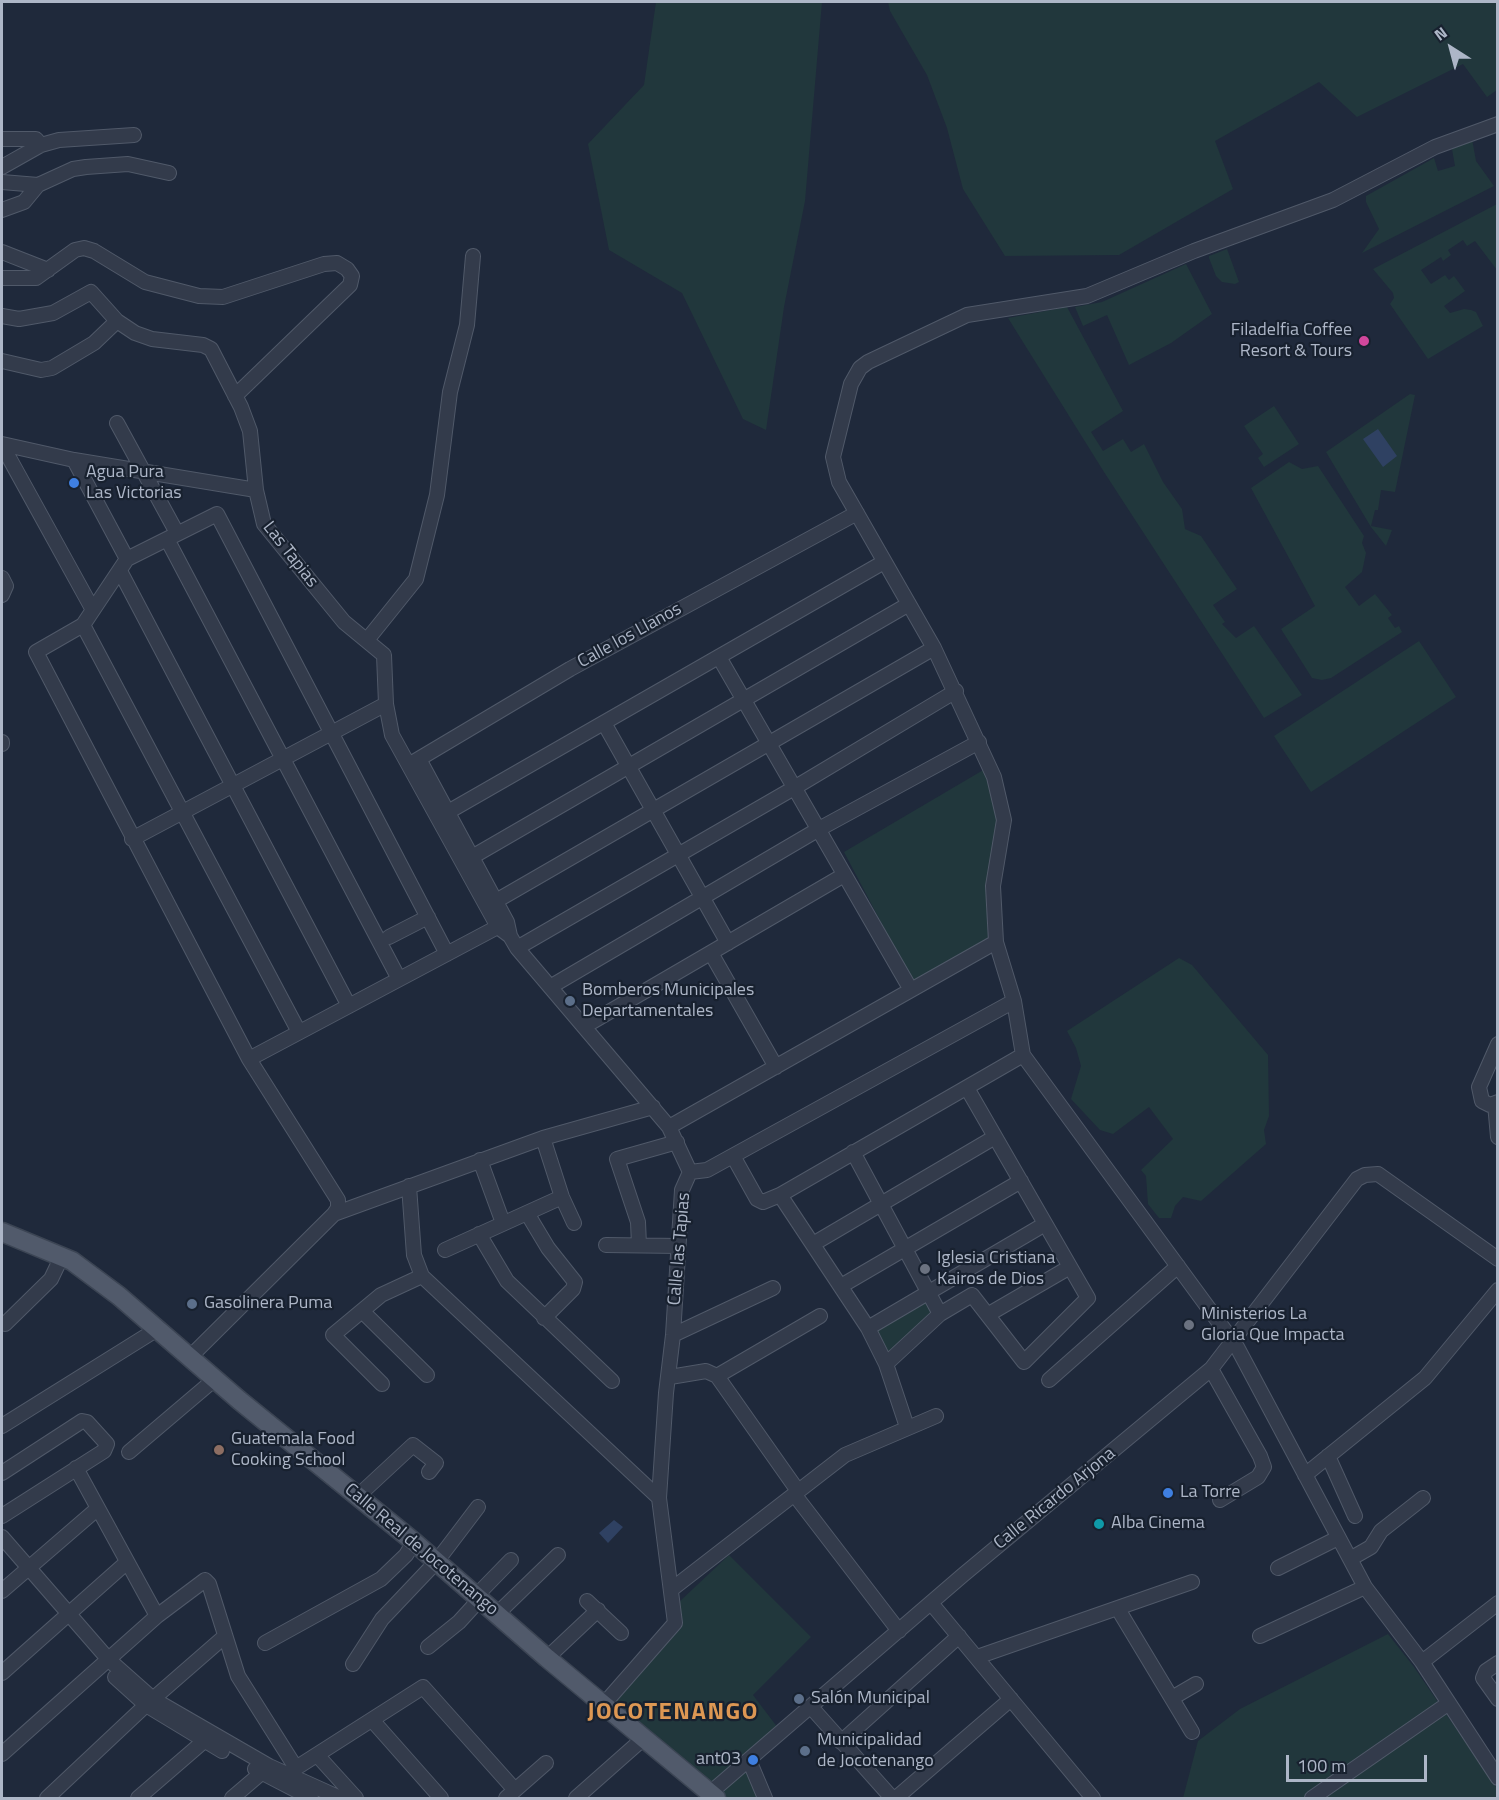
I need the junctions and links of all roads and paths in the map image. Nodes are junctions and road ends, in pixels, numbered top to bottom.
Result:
1 (1497, 124) edge
2 (134, 135) dead end
3 (2, 139) edge
4 (41, 145) junction
5 (2, 167) edge
6 (169, 173) dead end
7 (2, 182) edge
8 (38, 185) junction
9 (2, 210) edge
10 (2, 252) edge
11 (473, 256) dead end
12 (48, 270) junction
13 (2, 278) edge
14 (2, 316) edge
15 (117, 321) junction
16 (2, 360) edge
17 (235, 396) junction
18 (117, 423) dead end
19 (2, 445) edge
20 (74, 460) junction
21 (142, 471) junction
22 (256, 490) junction
23 (857, 513) junction
24 (172, 536) junction
25 (884, 562) junction
26 (124, 565) junction
27 (2, 578) edge
28 (2, 595) edge
29 (909, 604) junction
30 (93, 610) junction
31 (83, 625) junction
32 (367, 640) junction
33 (934, 648) junction
34 (719, 657) junction
35 (956, 691) junction
36 (744, 700) junction
37 (386, 704) junction
38 (604, 723) junction
39 (331, 734) junction
40 (979, 742) junction
41 (769, 743) junction
42 (281, 759) junction
43 (413, 762) junction
44 (628, 767) junction
45 (232, 785) junction
46 (794, 788) junction
47 (653, 810) junction
48 (182, 812) junction
49 (448, 812) junction
50 (819, 829) junction
51 (132, 839) junction
52 (678, 855) junction
53 (472, 857) junction
54 (844, 875) junction
55 (702, 896) junction
56 (496, 901) junction
57 (428, 917) junction
58 (508, 933) junction
59 (389, 937) dead end
60 (996, 942) junction
61 (728, 943) junction
62 (711, 953) junction
63 (447, 954) junction
64 (399, 979) junction
65 (550, 987) junction
66 (911, 990) junction
67 (1014, 1001) junction
68 (349, 1006) junction
69 (585, 1026) junction
70 (299, 1032) junction
71 (1497, 1044) edge
72 (1023, 1055) junction
73 (249, 1059) junction
74 (776, 1067) junction
75 (968, 1088) junction
76 (1496, 1103) edge
77 (653, 1107) junction
78 (669, 1127) junction
79 (995, 1137) junction
80 (1497, 1137) edge
81 (543, 1138) junction
82 (677, 1142) junction
83 (854, 1152) junction
84 (733, 1156) junction
85 (480, 1160) junction
86 (690, 1172) junction
87 (1021, 1181) junction
88 (409, 1186) junction
89 (780, 1195) junction
90 (562, 1197) junction
91 (881, 1204) junction
92 (527, 1213) junction
93 (334, 1214) junction
94 (503, 1223) junction
95 (574, 1223) dead end
96 (1045, 1224) junction
97 (2, 1232) edge
98 (479, 1234) junction
99 (813, 1244) junction
100 (606, 1245) dead end
101 (639, 1245) junction
102 (679, 1246) junction
103 (905, 1249) junction
104 (445, 1250) dead end
105 (62, 1256) junction
106 (1497, 1259) edge
107 (1178, 1266) junction
108 (1070, 1267) junction
109 (422, 1276) junction
110 (841, 1286) junction
111 (773, 1288) dead end
112 (1497, 1290) edge
113 (928, 1292) junction
114 (362, 1311) junction
115 (940, 1314) junction
116 (989, 1314) junction
117 (820, 1316) dead end
118 (544, 1318) junction
119 (5, 1324) dead end
120 (159, 1328) junction
121 (868, 1328) junction
122 (674, 1335) junction
123 (1232, 1342) junction
124 (189, 1358) junction
125 (886, 1364) junction
126 (1211, 1369) junction
127 (427, 1375) dead end
128 (717, 1376) junction
129 (670, 1377) junction
130 (215, 1379) junction
131 (1049, 1380) dead end
132 (612, 1381) dead end
133 (382, 1384) dead end
134 (936, 1416) dead end
135 (2, 1426) edge
136 (907, 1427) junction
137 (129, 1452) dead end
138 (1328, 1456) junction
139 (76, 1468) junction
140 (429, 1472) dead end
141 (2, 1473) edge
142 (1305, 1475) junction
143 (796, 1493) junction
144 (358, 1496) junction
145 (659, 1498) junction
146 (1423, 1498) dead end
147 (1220, 1500) dead end
148 (478, 1507) dead end
149 (97, 1509) junction
150 (2, 1516) edge
151 (1355, 1516) dead end
152 (2, 1537) edge
153 (1338, 1538) junction
154 (414, 1542) junction
155 (2, 1550) edge
156 (558, 1555) dead end
157 (1350, 1559) junction
158 (511, 1560) dead end
159 (437, 1561) junction
160 (126, 1563) junction
161 (1278, 1568) dead end
162 (25, 1570) junction
163 (1192, 1582) dead end
164 (1365, 1587) junction
165 (672, 1589) junction
166 (2, 1592) edge
167 (478, 1598) junction
168 (931, 1603) junction
169 (1497, 1603) edge
170 (1118, 1609) junction
171 (497, 1614) junction
172 (157, 1616) junction
173 (66, 1617) junction
174 (899, 1631) junction
175 (621, 1633) dead end
176 (959, 1636) junction
177 (1260, 1636) dead end
178 (224, 1637) junction
179 (265, 1643) dead end
180 (428, 1647) dead end
181 (976, 1657) junction
182 (547, 1658) junction
183 (1422, 1662) junction
184 (106, 1663) junction
185 (1497, 1663) edge
186 (353, 1664) dead end
187 (2, 1673) edge
188 (1196, 1684) dead end
189 (1172, 1698) junction
190 (1011, 1699) junction
191 (1497, 1699) edge
192 (149, 1702) junction
193 (1449, 1703) junction
194 (604, 1704) junction
195 (811, 1707) junction
196 (372, 1720) junction
197 (1192, 1732) dead end
198 (645, 1737) junction
199 (208, 1738) junction
200 (841, 1742) junction
201 (2, 1754) edge
202 (317, 1755) junction
203 (749, 1760) junction
204 (546, 1763) dead end
205 (266, 1769) junction
206 (294, 1772) junction
207 (1497, 1778) edge
208 (511, 1794) edge
209 (713, 1796) edge
210 (332, 1797) edge
211 (47, 1798) edge
212 (138, 1798) edge
213 (231, 1798) edge
214 (311, 1798) edge
215 (356, 1798) edge
216 (441, 1798) edge
217 (576, 1798) edge
218 (765, 1798) edge
219 (894, 1798) edge
220 (1093, 1798) edge
221 (1312, 1798) edge

1 - 23 street
2 - 4 street
3 - 4 street
4 - 5 street
6 - 8 street
7 - 8 street
8 - 9 street
10 - 12 street
11 - 32 street
12 - 13 street
12 - 17 street
14 - 15 street
15 - 16 street
15 - 17 street, Las Tapias
17 - 22 street, Las Tapias
18 - 21 street
19 - 20 street
19 - 30 street
20 - 21 street
20 - 26 street
21 - 22 street
21 - 24 street
22 - 32 street, Las Tapias
23 - 25 street
23 - 43 street, Calle los Llanos
24 - 26 street
24 - 39 street
24 - 42 street
25 - 29 street
25 - 34 street
26 - 30 street
26 - 45 street
27 - 28 street
29 - 33 street
29 - 36 street
30 - 31 street
31 - 48 street
31 - 51 street
32 - 37 street, Las Tapias
33 - 35 street
33 - 41 street
34 - 36 street
34 - 38 street
35 - 40 street
35 - 46 street
36 - 41 street
36 - 44 street
37 - 39 street
37 - 43 street, Las Tapias
38 - 44 street
38 - 49 street
39 - 42 street
39 - 57 street
40 - 50 street
40 - 60 street
41 - 46 street
41 - 47 street
42 - 45 street
42 - 64 street
43 - 49 street, Las Tapias
43 - 58 street, Las Tapias
44 - 47 street
44 - 53 street
45 - 48 street
45 - 68 street
46 - 50 street
46 - 52 street
47 - 52 street
47 - 56 street
48 - 51 street
48 - 70 street
49 - 53 street, Las Tapias
50 - 54 street
50 - 55 street
51 - 73 street
52 - 55 street
52 - 58 street
53 - 56 street, Las Tapias
54 - 61 street
54 - 66 street
55 - 61 street
55 - 65 street
56 - 58 street, Las Tapias
57 - 59 street
57 - 63 street
58 - 63 street
58 - 65 street, Calle las Tapias
60 - 66 street
60 - 67 street
61 - 62 street
62 - 69 street
62 - 74 street
63 - 64 street
64 - 68 street
65 - 69 street, Calle las Tapias
66 - 74 street
67 - 72 street
67 - 84 street
68 - 70 street
69 - 77 street, Calle las Tapias
70 - 73 street
71 - 76 street
72 - 75 street
72 - 107 street
73 - 93 street
74 - 78 street
75 - 79 street
75 - 83 street
76 - 80 street
77 - 78 street, Calle las Tapias
77 - 81 street
78 - 82 street, Calle las Tapias
79 - 87 street
79 - 91 street
81 - 85 street
81 - 90 street
82 - 86 street, Calle las Tapias
82 - 101 street
83 - 89 street
83 - 91 street
84 - 86 street
84 - 89 street
85 - 88 street
85 - 94 street
86 - 102 street, Calle las Tapias
87 - 96 street
87 - 103 street
88 - 93 street
88 - 109 street
89 - 99 street
90 - 92 street
90 - 95 street
91 - 99 street
91 - 103 street
92 - 94 street
92 - 118 street
93 - 124 street
94 - 98 street
96 - 108 street
96 - 113 street
97 - 105 main road, Calle Real de Jocotenango
98 - 104 street
98 - 118 street
99 - 110 street
100 - 101 street
101 - 102 street
102 - 122 street, Calle las Tapias
103 - 110 street
103 - 113 street
105 - 119 street
105 - 120 main road, Calle Real de Jocotenango
106 - 123 street, Calle Ricardo Arjona
107 - 123 street
107 - 131 street
108 - 116 street
108 - 116 street
109 - 114 street
109 - 145 street
110 - 121 street
111 - 122 street
112 - 138 street
113 - 115 street
113 - 121 street
114 - 127 street
114 - 133 street
115 - 116 street
115 - 125 street
117 - 128 street
118 - 132 street
120 - 124 main road, Calle Real de Jocotenango
120 - 135 street
121 - 125 street
122 - 129 street, Calle las Tapias
123 - 126 street, Calle Ricardo Arjona
123 - 142 street
124 - 130 main road, Calle Real de Jocotenango
125 - 136 street
126 - 147 street
126 - 168 street, Calle Ricardo Arjona
128 - 129 street
128 - 143 street
129 - 145 street, Calle las Tapias
130 - 137 street
130 - 144 main road, Calle Real de Jocotenango
134 - 136 street
136 - 143 street
138 - 142 street
138 - 151 street
139 - 141 street
139 - 149 street
139 - 150 street
140 - 144 street
142 - 153 street
143 - 165 street
143 - 174 street
144 - 154 main road, Calle Real de Jocotenango
145 - 165 street, Calle las Tapias
146 - 157 street
148 - 159 street
149 - 160 street
149 - 162 street
152 - 162 street
153 - 157 street
153 - 161 street
154 - 159 main road, Calle Real de Jocotenango
154 - 179 street
155 - 162 street
156 - 171 street
157 - 164 street
158 - 167 street
159 - 167 main road, Calle Real de Jocotenango
159 - 186 street
160 - 172 street
160 - 173 street
162 - 166 street
162 - 173 street
163 - 170 street
164 - 177 street
164 - 183 street
165 - 194 street, Calle las Tapias
167 - 171 main road, Calle Real de Jocotenango
167 - 180 street
168 - 174 street, Calle Ricardo Arjona
168 - 176 street
169 - 183 street
170 - 181 street
170 - 189 street
171 - 182 main road, Calle Real de Jocotenango
172 - 178 street
172 - 184 street
173 - 184 street
173 - 187 street
174 - 195 street, Calle Ricardo Arjona
175 - 182 street
176 - 181 street
176 - 200 street
178 - 192 street
178 - 206 street
181 - 190 street
182 - 194 main road, Calle Real de Jocotenango
183 - 193 street
184 - 192 street
184 - 201 street
185 - 191 street
188 - 189 street
189 - 197 street
190 - 219 street
190 - 220 street
192 - 199 street
192 - 211 street
193 - 207 street
193 - 221 street
194 - 198 main road, Calle Real de Jocotenango
195 - 200 street
195 - 203 street, Calle Ricardo Arjona
196 - 202 street
196 - 208 street
196 - 216 street
198 - 209 main road, Calle Real de Jocotenango
198 - 217 street
199 - 205 street
199 - 212 street
200 - 219 street
202 - 206 street
202 - 215 street
203 - 209 street, Calle Ricardo Arjona
203 - 218 street
204 - 208 street
205 - 206 street
205 - 213 street
205 - 214 street
206 - 210 street

